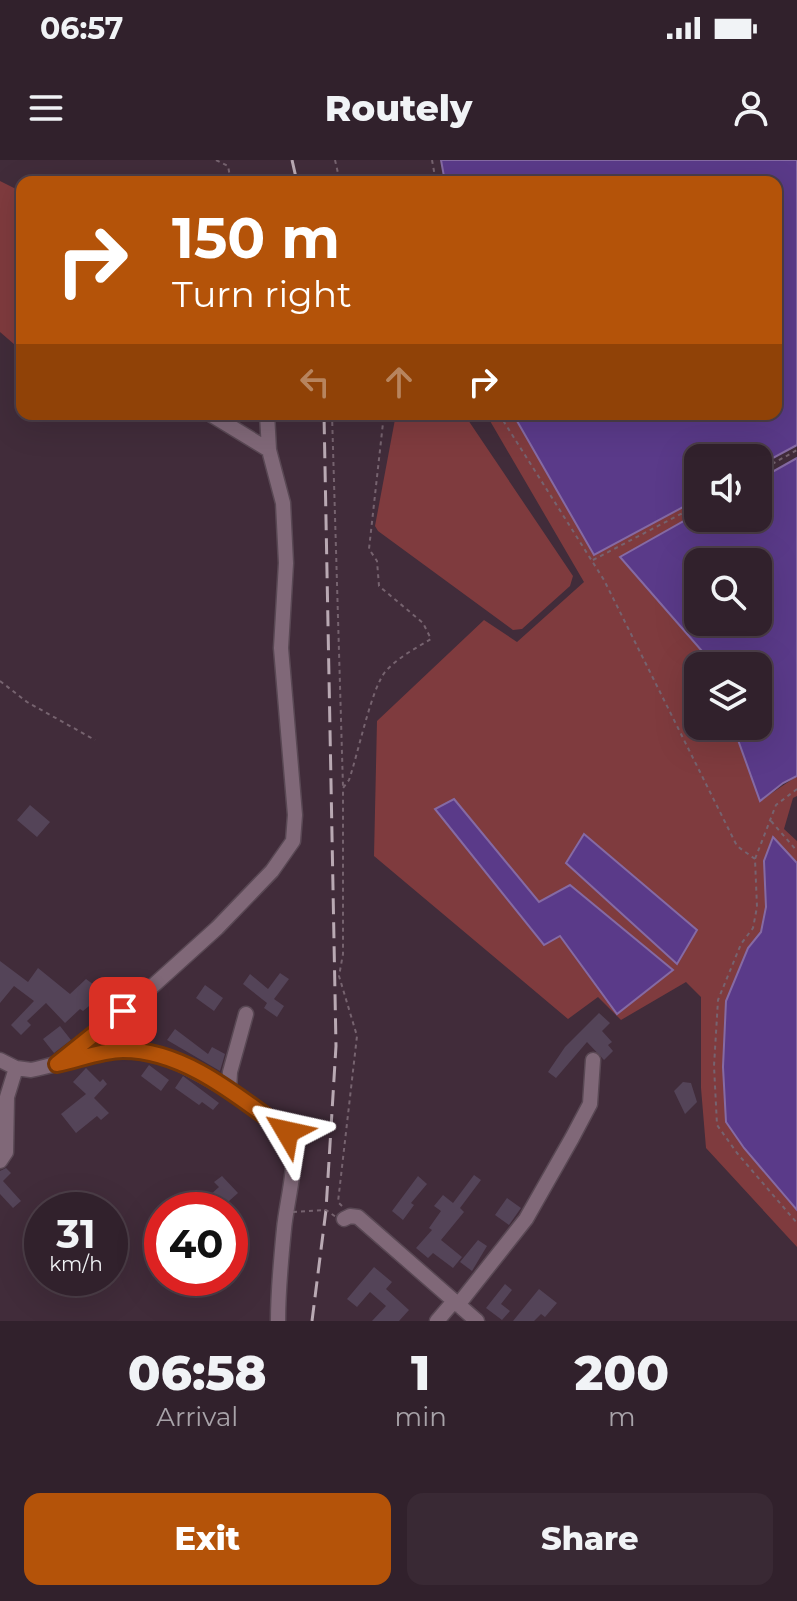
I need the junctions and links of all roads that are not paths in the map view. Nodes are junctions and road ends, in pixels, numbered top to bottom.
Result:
1 (220, 420) edge
2 (267, 420) edge
3 (269, 450) junction
4 (246, 1014) dead end
5 (0, 1060) edge
6 (593, 1060) dead end
7 (57, 1064) junction
8 (16, 1068) junction
9 (229, 1090) junction
10 (0, 1161) edge
11 (344, 1217) road end
12 (456, 1303) junction
13 (278, 1321) edge
14 (437, 1321) edge
15 (477, 1321) edge

1 - 3 street
2 - 3 street
3 - 7 street
4 - 9 street
5 - 8 street
6 - 12 street
7 - 8 street
7 - 9 street
8 - 10 street
9 - 13 street
11 - 12 street
12 - 14 street
12 - 15 street

